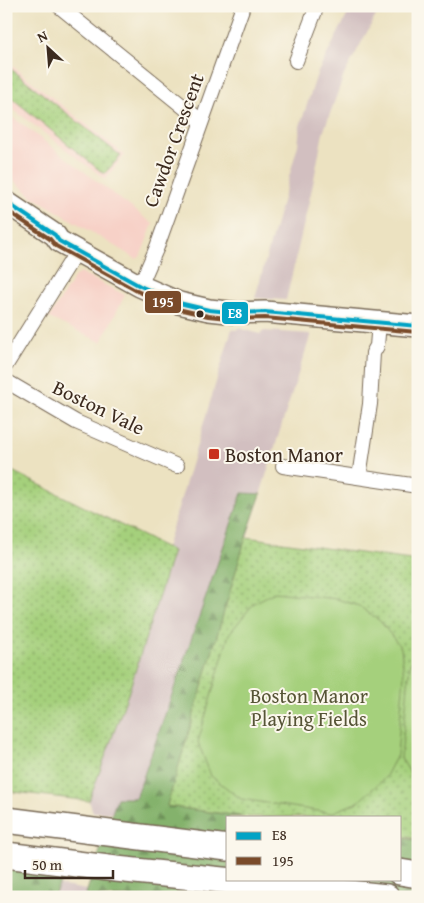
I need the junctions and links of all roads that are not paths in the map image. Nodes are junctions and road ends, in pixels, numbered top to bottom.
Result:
1 (59, 6) edge
2 (243, 6) edge
3 (319, 13) edge
4 (296, 61) dead end
5 (201, 121) junction
6 (6, 202) edge
7 (77, 251) junction
8 (140, 286) junction
9 (379, 323) junction
10 (418, 326) edge
11 (6, 365) edge
12 (6, 381) edge
13 (177, 466) dead end
14 (283, 466) dead end
15 (359, 477) junction
16 (418, 486) edge
17 (6, 820) edge
18 (226, 848) edge
19 (6, 855) edge
20 (402, 872) edge
21 (418, 875) edge
22 (386, 897) edge

1 - 5 street
2 - 5 street, Cawdor Crescent
3 - 4 street
5 - 8 street, Cawdor Crescent
6 - 7 main road
7 - 8 main road
7 - 11 street
8 - 9 main road
9 - 10 main road
9 - 15 street
12 - 13 street, Boston Vale
14 - 15 street
15 - 16 street
17 - 18 highway
19 - 22 highway
20 - 21 highway

